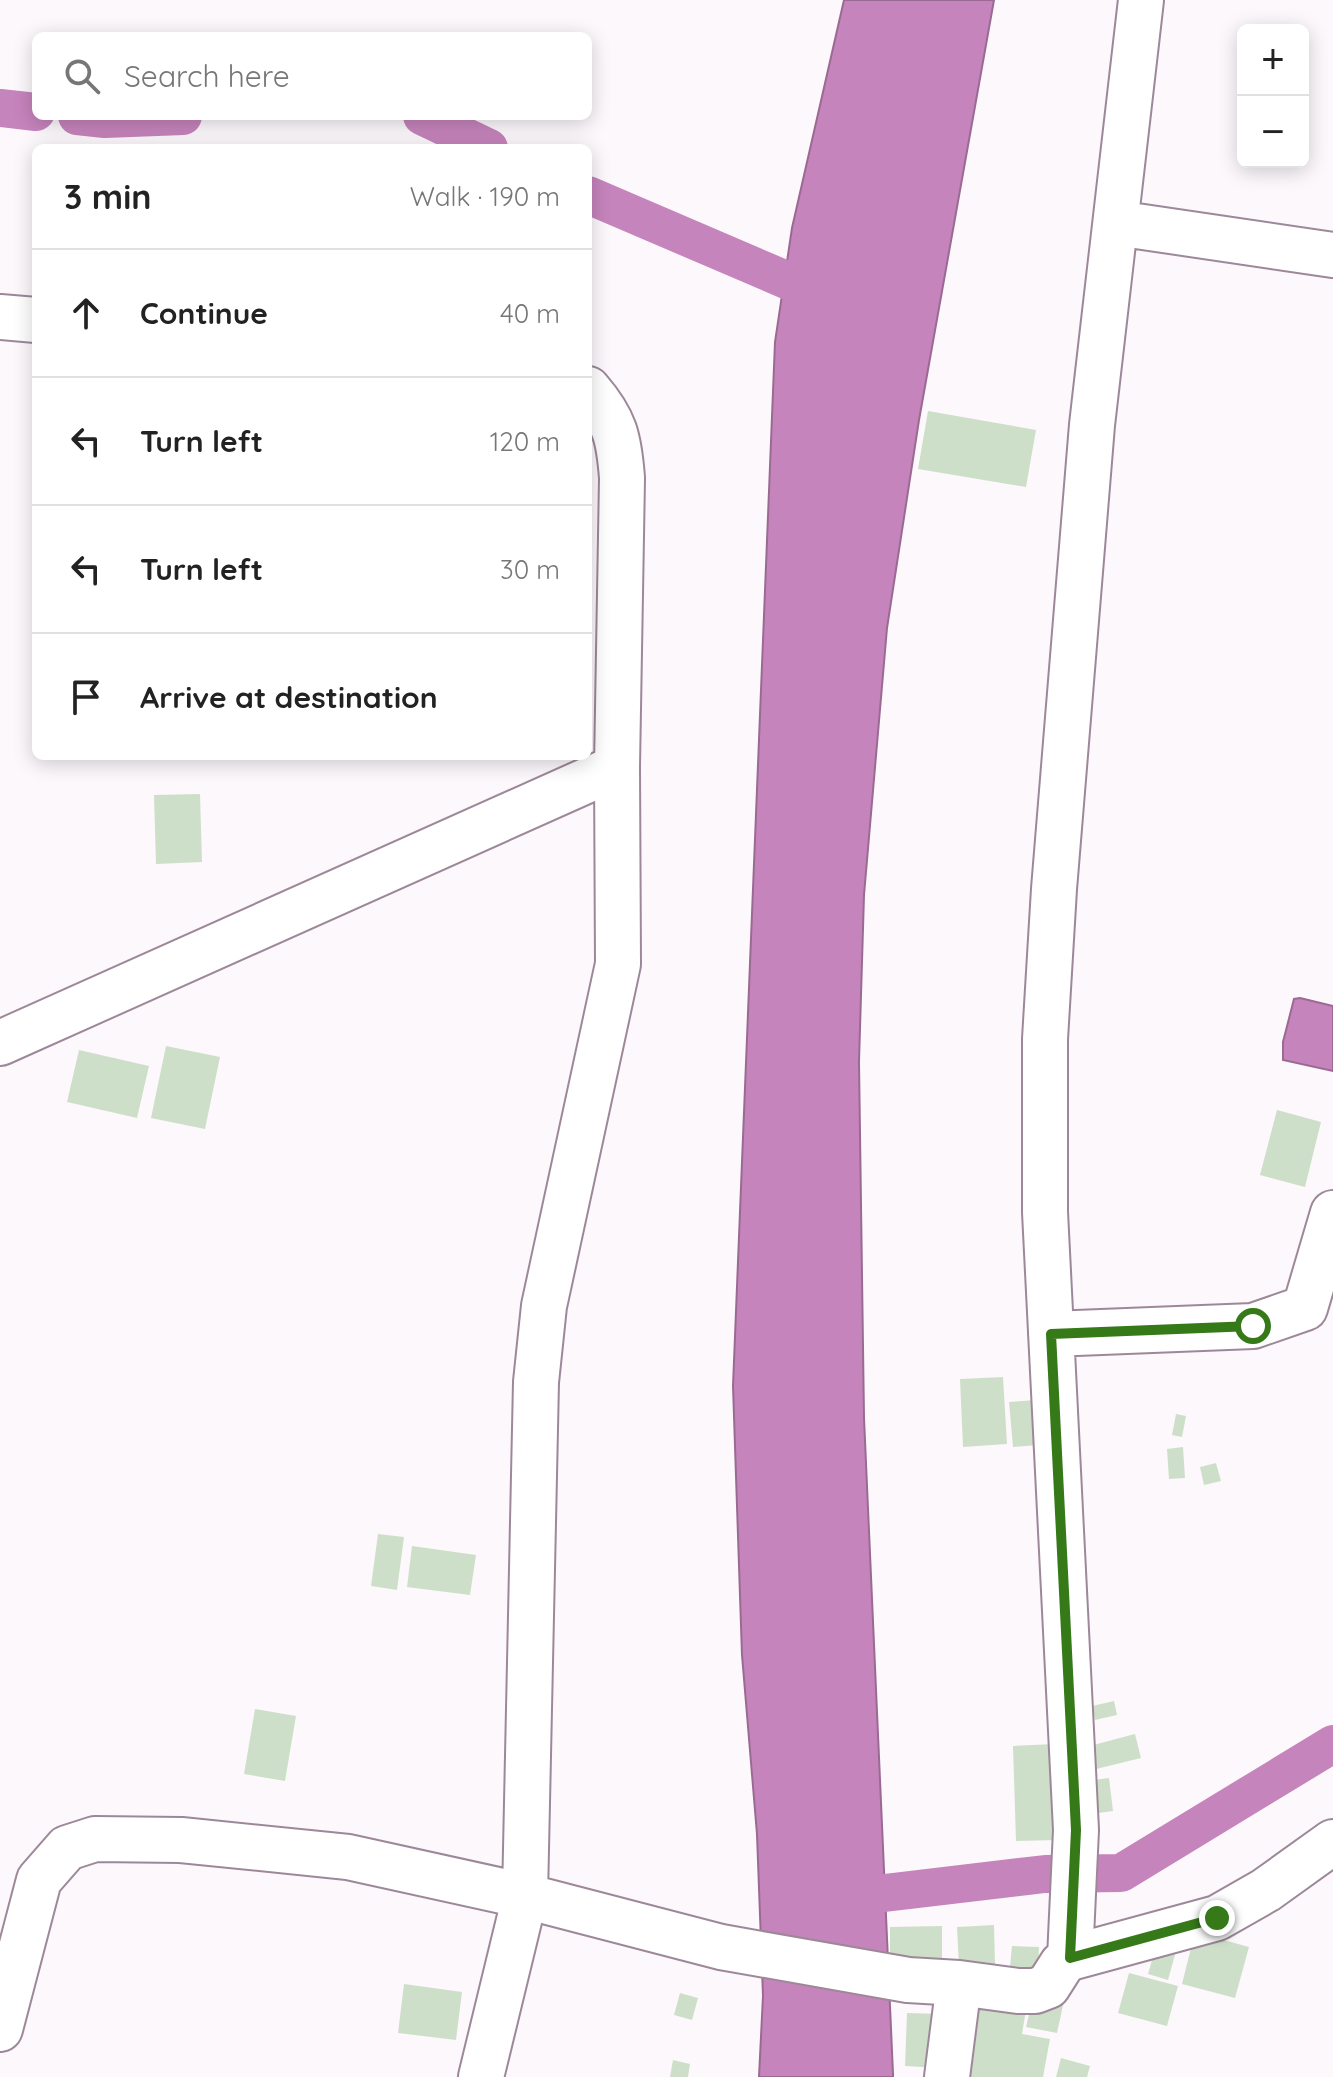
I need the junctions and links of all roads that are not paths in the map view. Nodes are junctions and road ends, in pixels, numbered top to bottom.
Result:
1 (1141, 0) edge
2 (1116, 223) junction
3 (1333, 255) edge
4 (0, 317) edge
5 (32, 320) edge
6 (592, 393) edge
7 (617, 767) junction
8 (0, 1043) edge
9 (1333, 1213) edge
10 (1051, 1334) junction
11 (1333, 1842) edge
12 (525, 1896) junction
13 (1071, 1941) junction
14 (959, 1983) junction
15 (0, 2029) edge
16 (481, 2077) edge
17 (947, 2077) edge

1 - 2 street
2 - 3 street
2 - 10 street
4 - 5 street
6 - 7 street
7 - 8 street
7 - 12 street
9 - 10 street
10 - 13 street
11 - 13 street
12 - 14 street
12 - 15 street
12 - 16 street
13 - 14 street
14 - 17 street

